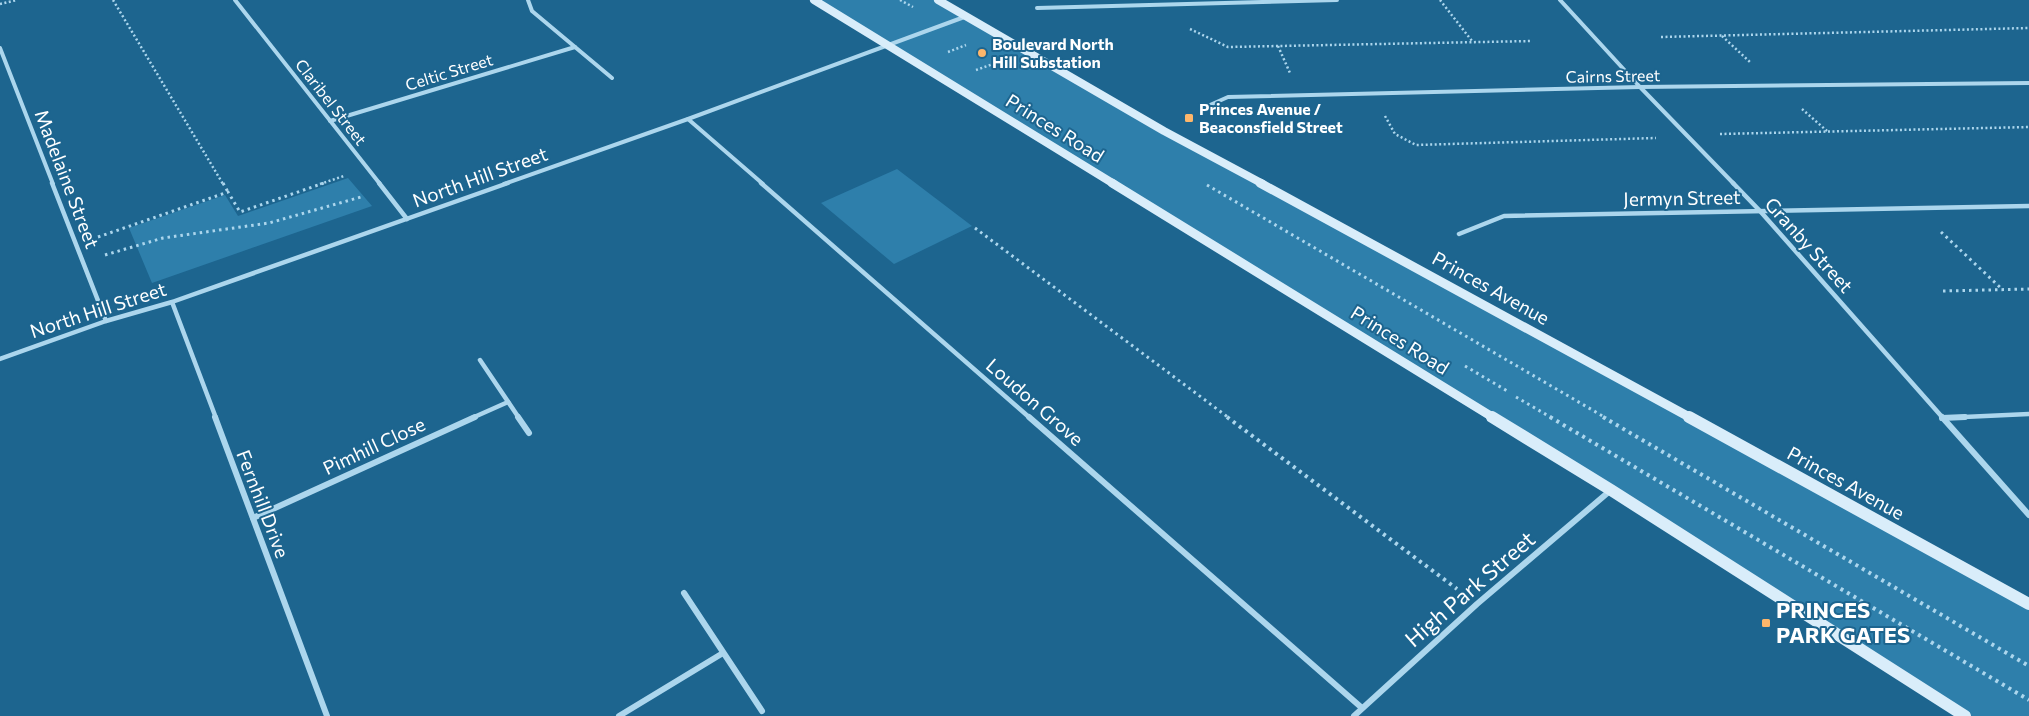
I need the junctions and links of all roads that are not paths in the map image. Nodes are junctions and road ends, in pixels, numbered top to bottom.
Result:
1 (235, 0) edge
2 (528, 0) edge
3 (814, 0) edge
4 (938, 0) edge
5 (1336, 0) edge
6 (1560, 0) edge
7 (1037, 8) dead end
8 (967, 16) junction
9 (886, 45) junction
10 (575, 47) junction
11 (0, 48) edge
12 (612, 78) dead end
13 (2029, 83) edge
14 (1640, 87) junction
15 (1201, 109) dead end
16 (688, 119) junction
17 (330, 122) junction
18 (2029, 206) edge
19 (1760, 211) junction
20 (407, 219) junction
21 (1460, 234) dead end
22 (172, 302) junction
23 (106, 321) junction
24 (0, 359) edge
25 (480, 360) dead end
26 (508, 402) junction
27 (2029, 414) edge
28 (1942, 418) junction
29 (529, 433) dead end
30 (1611, 490) junction
31 (2029, 514) edge
32 (252, 518) junction
33 (684, 593) dead end
34 (2029, 604) edge
35 (723, 653) junction
36 (1362, 708) junction
37 (762, 711) dead end
38 (327, 716) edge
39 (618, 716) edge
40 (1354, 716) edge
41 (1965, 716) edge

1 - 17 street, Claribel Street
2 - 10 street
3 - 9 main road, Princes Road
4 - 8 main road, Princes Avenue
5 - 7 street
6 - 14 street, Granby Street
8 - 9 street, North Hill Street
8 - 34 main road, Princes Avenue
9 - 16 street, North Hill Street
9 - 30 main road, Princes Road
10 - 12 street
10 - 17 street, Celtic Street
11 - 23 street, Madelaine Street
13 - 14 street, Cairns Street
14 - 15 street, Cairns Street
14 - 19 street, Granby Street
16 - 20 street, North Hill Street
16 - 36 street, Loudon Grove
17 - 20 street, Claribel Street
18 - 19 street, Jermyn Street
19 - 21 street, Jermyn Street
19 - 28 street, Granby Street
20 - 22 street, North Hill Street
22 - 23 street, North Hill Street
22 - 32 street, Fernhill Drive
23 - 24 street, North Hill Street
25 - 26 street
26 - 29 street
26 - 32 street, Pimhill Close
27 - 28 street
28 - 31 street, Granby Street
30 - 36 street, High Park Street
30 - 41 main road, Princes Road
32 - 38 street, Fernhill Drive
33 - 35 street
35 - 37 street
35 - 39 street
36 - 40 street, High Park Street

